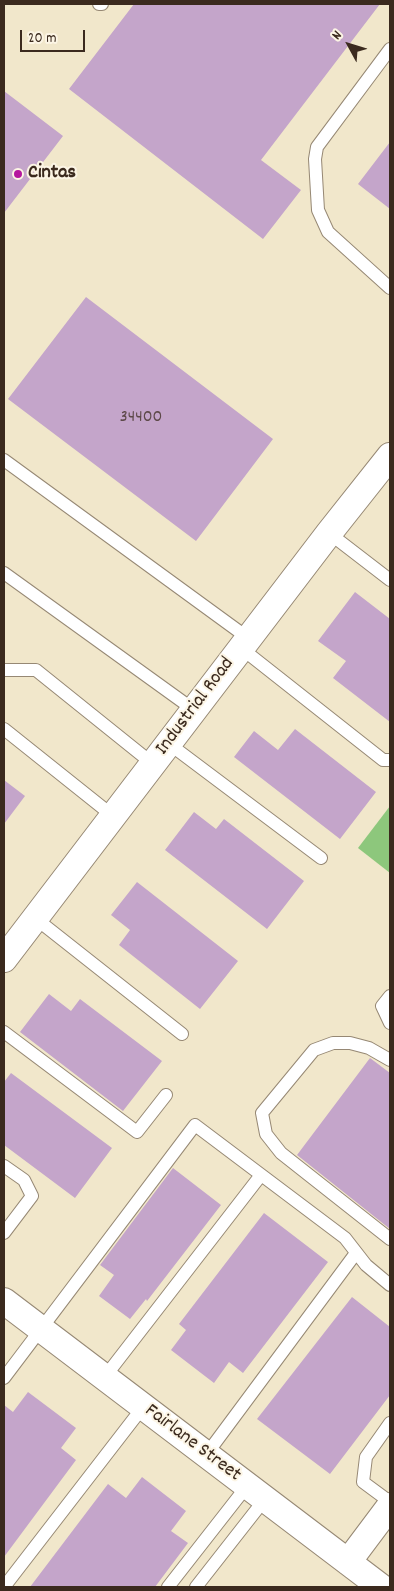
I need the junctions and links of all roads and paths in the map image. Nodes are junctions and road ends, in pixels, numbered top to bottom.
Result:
1 (390, 48) edge
2 (390, 288) edge
3 (390, 456) edge
4 (4, 460) edge
5 (329, 533) junction
6 (4, 573) edge
7 (390, 580) edge
8 (245, 643) junction
9 (4, 670) edge
10 (194, 710) junction
11 (4, 729) edge
12 (168, 743) junction
13 (390, 760) edge
14 (153, 764) junction
15 (113, 816) junction
16 (321, 858) dead end
17 (35, 918) junction
18 (4, 959) edge
19 (390, 996) edge
20 (390, 1023) edge
21 (4, 1032) edge
22 (182, 1034) dead end
23 (390, 1060) edge
24 (166, 1095) dead end
25 (4, 1166) edge
26 (261, 1175) junction
27 (4, 1233) edge
28 (390, 1238) edge
29 (356, 1253) junction
30 (390, 1285) edge
31 (4, 1301) edge
32 (41, 1329) junction
33 (4, 1378) edge
34 (104, 1378) junction
35 (143, 1407) junction
36 (390, 1423) edge
37 (206, 1455) junction
38 (256, 1492) junction
39 (390, 1502) edge
40 (390, 1506) edge
41 (362, 1578) edge
42 (4, 1587) edge
43 (168, 1587) edge
44 (196, 1587) edge

1 - 2 lane
3 - 5 street, Industrial Road
4 - 8 lane
5 - 7 lane
5 - 8 street, Industrial Road
6 - 10 lane
8 - 10 street, Industrial Road
8 - 13 lane
9 - 14 lane
10 - 12 street, Industrial Road
11 - 15 lane
12 - 14 street, Industrial Road
12 - 16 lane
14 - 15 street, Industrial Road
15 - 17 street, Industrial Road
17 - 18 street, Industrial Road
17 - 22 lane
19 - 20 lane
21 - 24 lane
23 - 28 lane
25 - 27 lane
26 - 29 lane
26 - 32 lane
26 - 34 lane
29 - 30 lane
29 - 37 lane
31 - 32 street, Fairlane Street
32 - 33 lane
32 - 34 street, Fairlane Street
34 - 35 street, Fairlane Street
35 - 37 street, Fairlane Street
35 - 42 lane
36 - 39 lane
37 - 38 street, Fairlane Street
38 - 41 street, Fairlane Street
38 - 43 lane
38 - 44 lane
40 - 41 street

